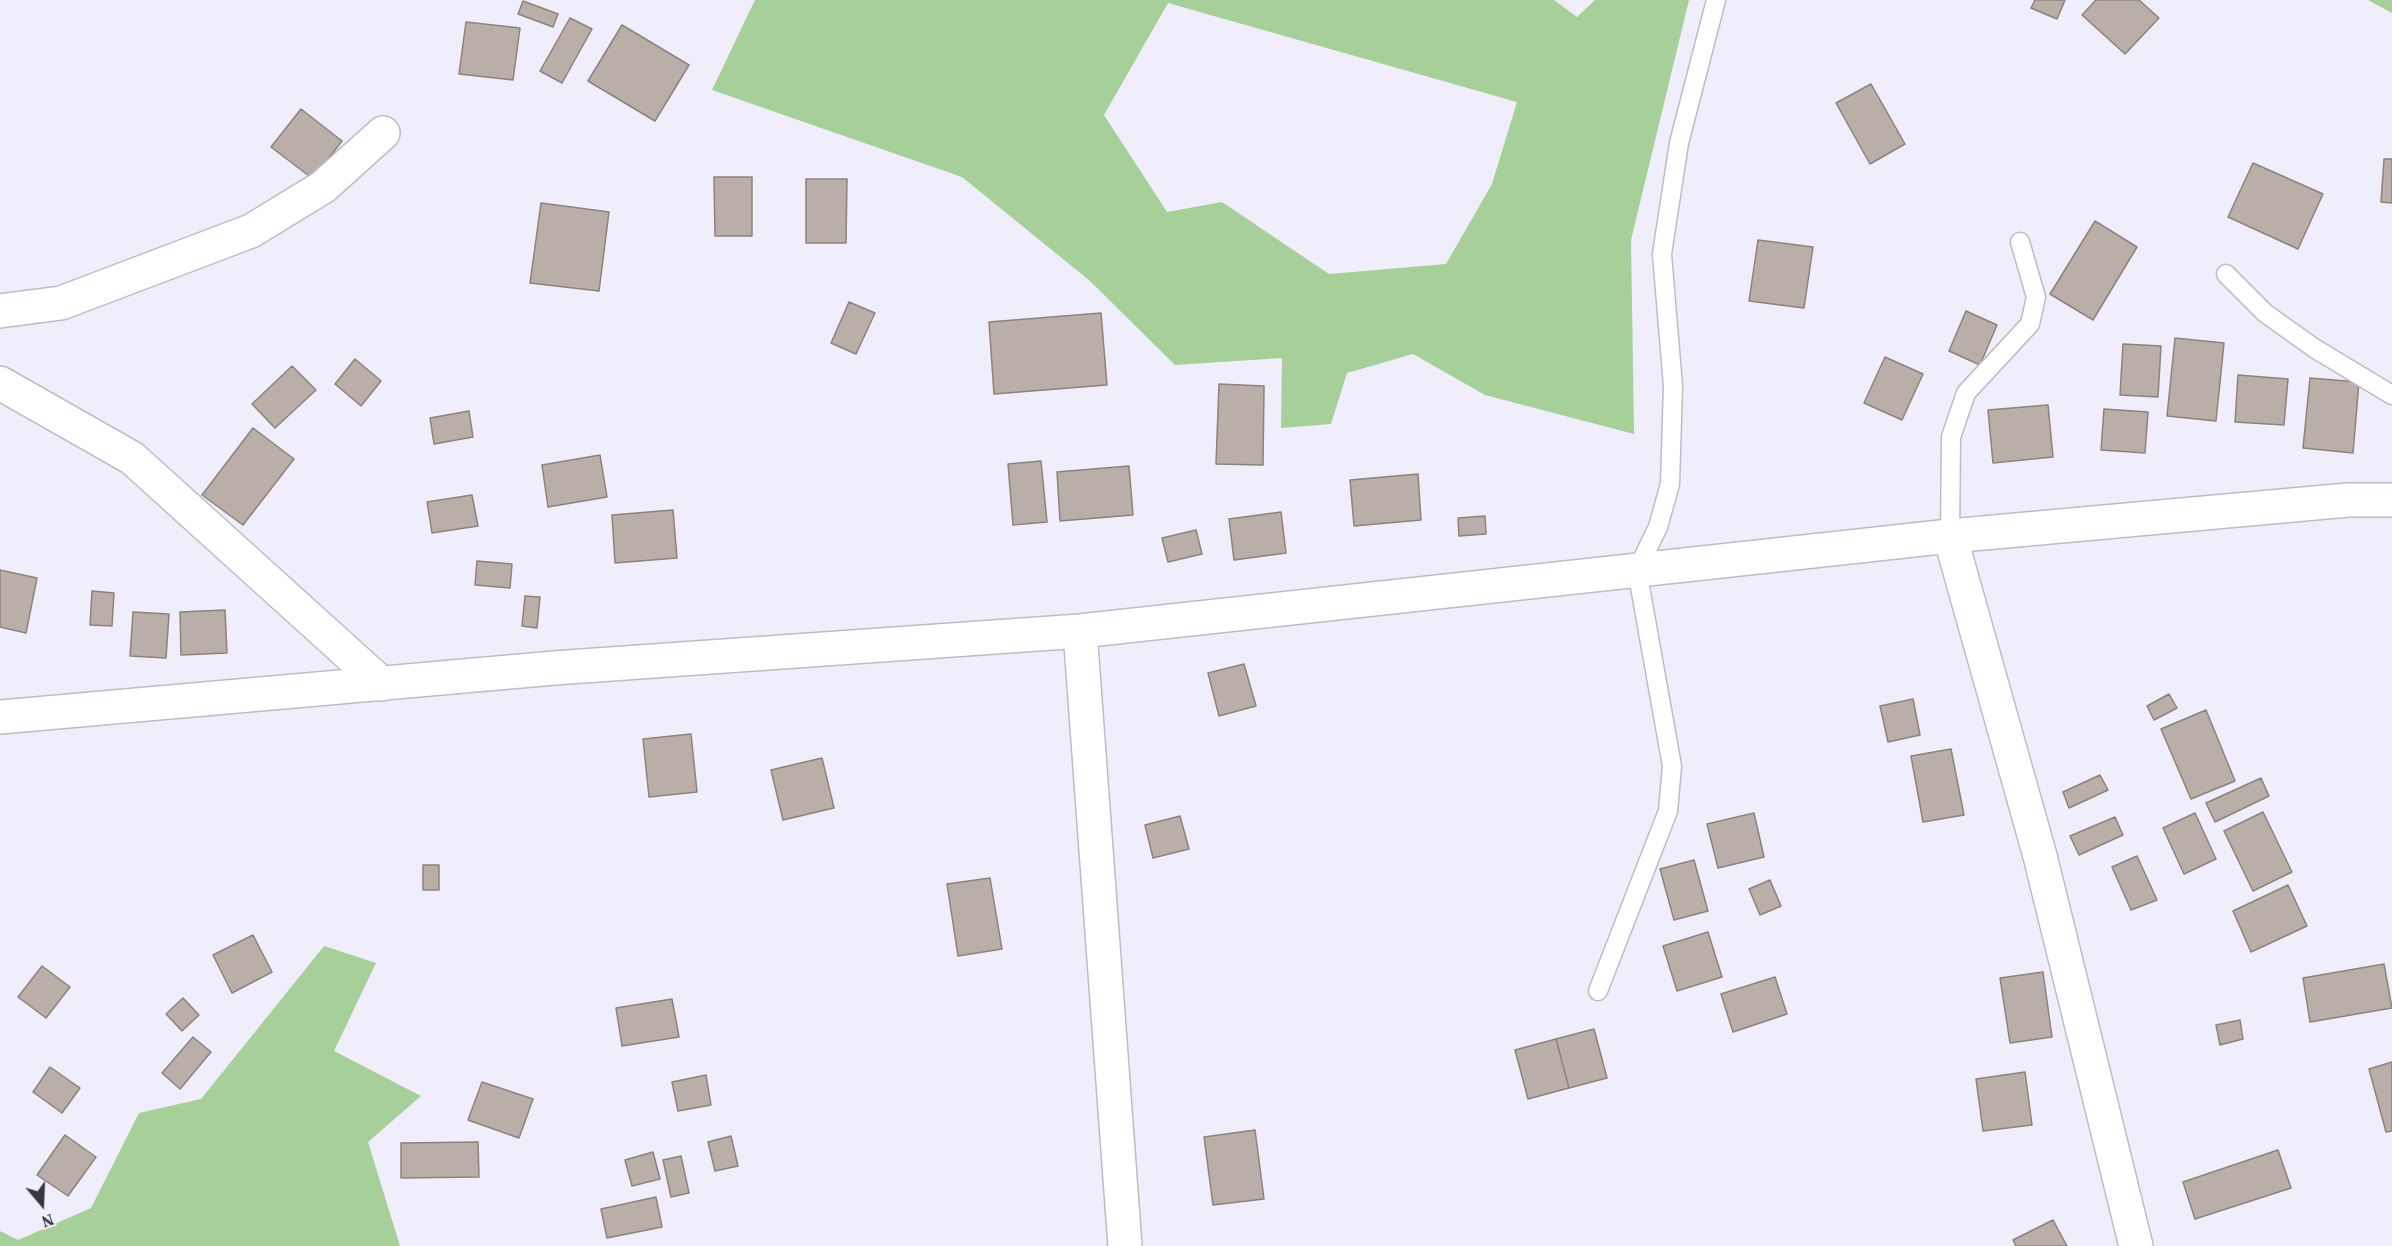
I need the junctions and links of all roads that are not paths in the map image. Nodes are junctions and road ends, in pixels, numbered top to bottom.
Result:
1 (1716, 0) edge
2 (383, 134) dead end
3 (2020, 242) dead end
4 (2226, 274) dead end
5 (0, 311) edge
6 (0, 383) edge
7 (2392, 395) edge
8 (2392, 500) edge
9 (1950, 536) junction
10 (1637, 570) junction
11 (1080, 631) junction
12 (382, 684) junction
13 (0, 717) edge
14 (1598, 992) dead end
15 (1125, 1246) edge
16 (2136, 1246) edge

1 - 10 lane
2 - 5 street
3 - 9 lane
4 - 7 lane
6 - 12 street
8 - 9 street
9 - 10 street
9 - 16 street
10 - 11 street
10 - 14 lane
11 - 12 street
11 - 15 street
12 - 13 street

